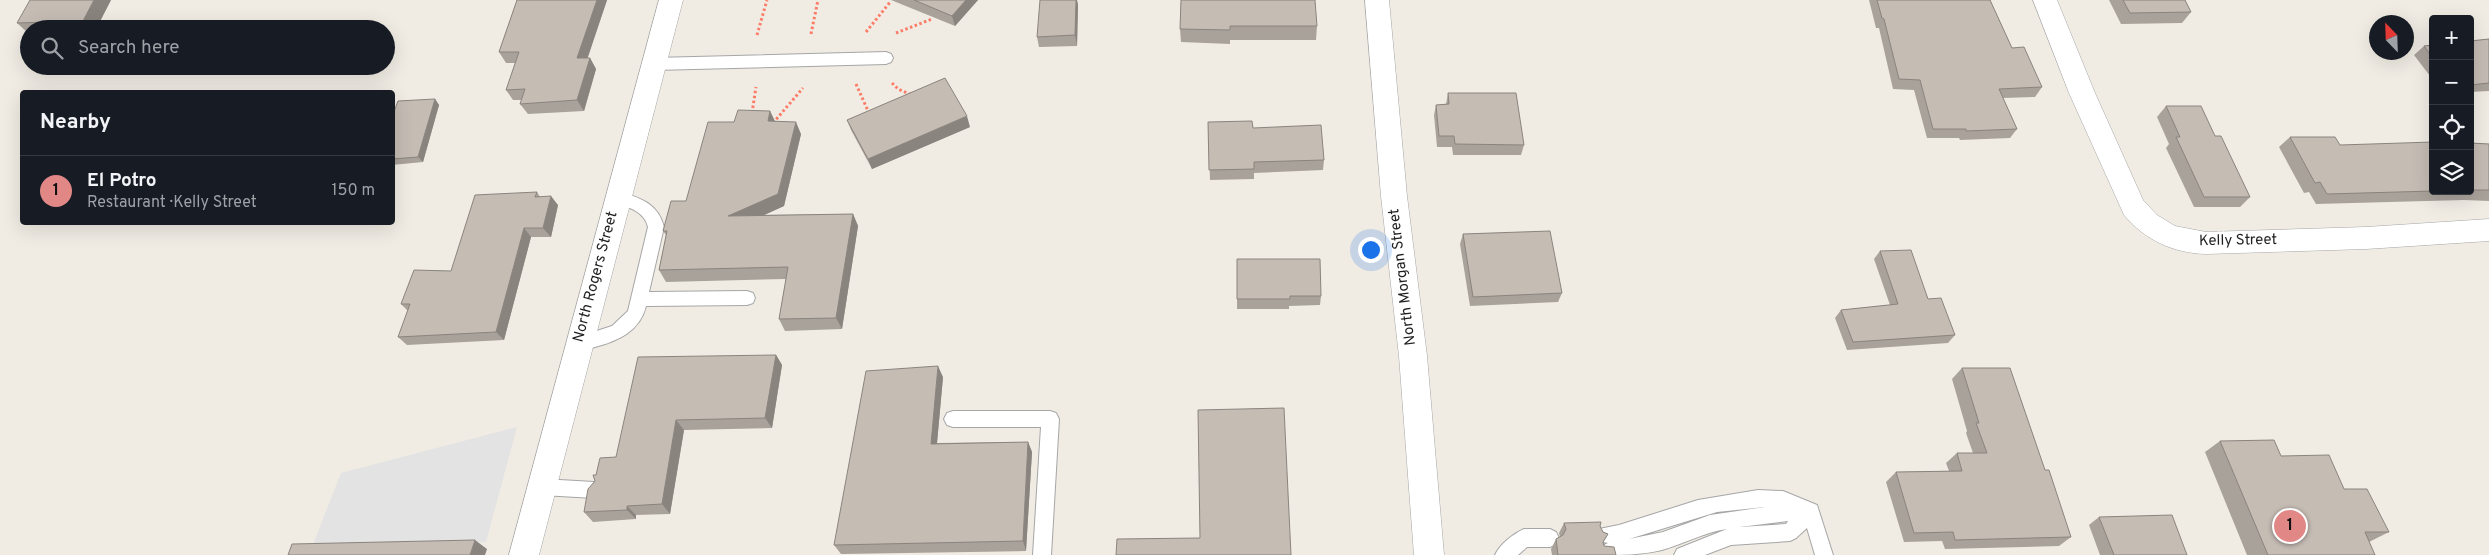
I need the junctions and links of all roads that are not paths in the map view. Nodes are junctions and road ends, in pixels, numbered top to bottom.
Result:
1 (671, 0) edge
2 (1377, 0) edge
3 (2045, 0) edge
4 (886, 58) dead end
5 (654, 64) junction
6 (618, 197) junction
7 (2489, 230) edge
8 (640, 298) junction
9 (747, 298) dead end
10 (578, 344) junction
11 (953, 419) dead end
12 (542, 487) junction
13 (594, 490) edge
14 (1811, 511) junction
15 (1550, 538) dead end
16 (1606, 543) edge
17 (524, 555) edge
18 (1042, 555) edge
19 (1430, 555) edge
20 (1504, 555) edge
21 (1683, 555) edge
22 (1824, 555) edge

1 - 5 street, North Rogers Street
2 - 19 street, North Morgan Street
3 - 7 street, Kelly Street
4 - 5 lane
5 - 6 street, North Rogers Street
6 - 8 lane
6 - 10 street, North Rogers Street
8 - 9 lane
8 - 10 lane
10 - 12 street, North Rogers Street
11 - 18 lane
12 - 13 lane
12 - 17 street, North Rogers Street
14 - 16 lane
14 - 21 lane
14 - 22 lane
15 - 20 lane

